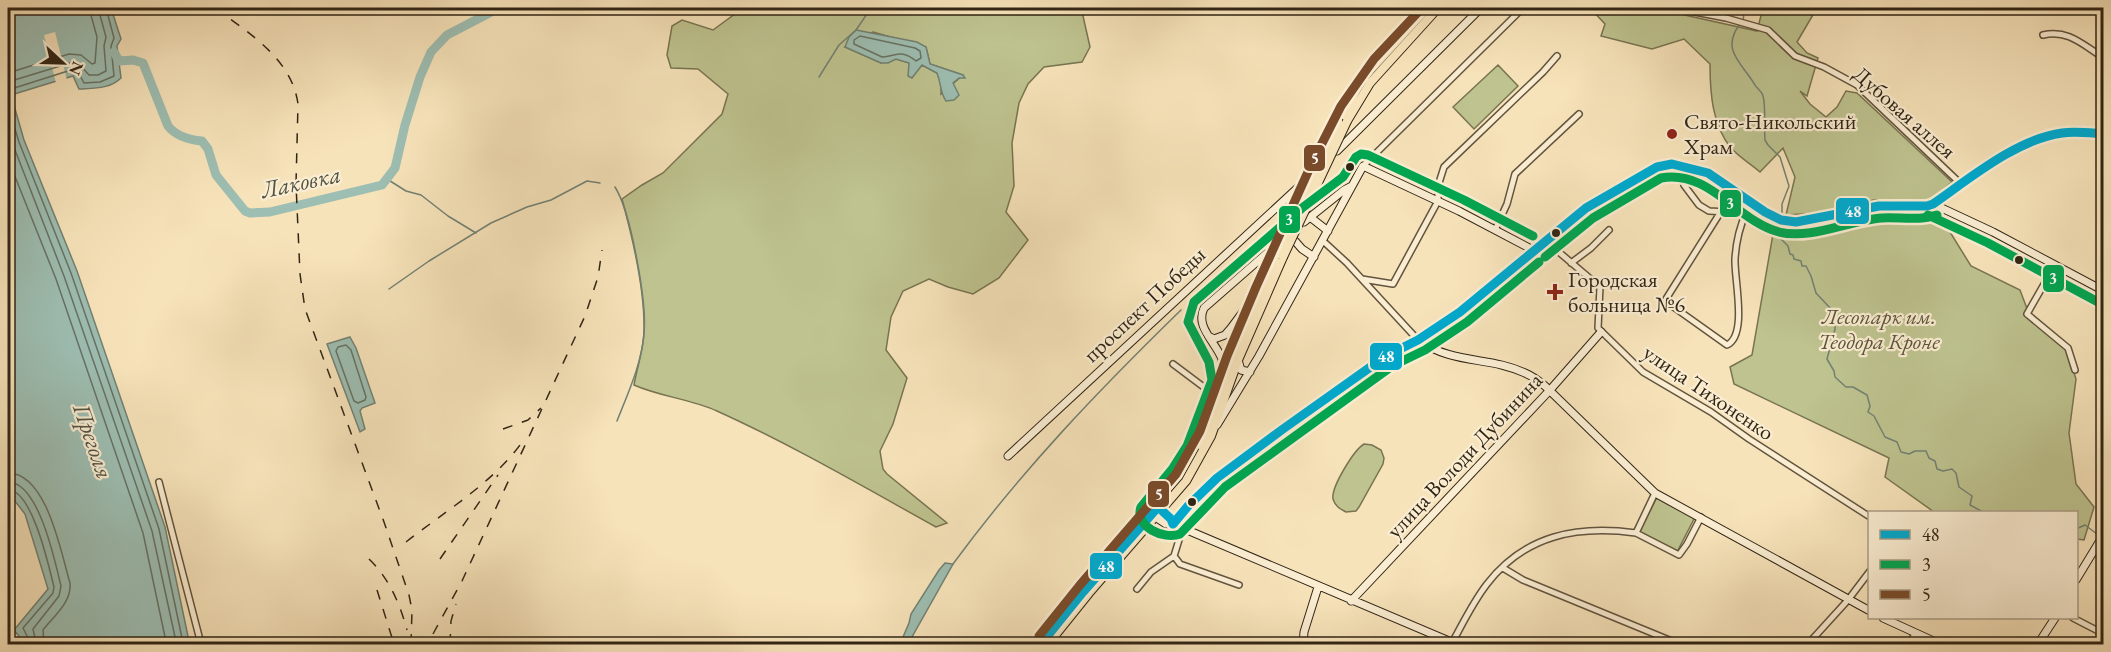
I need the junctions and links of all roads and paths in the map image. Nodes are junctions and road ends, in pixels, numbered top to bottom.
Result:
1 (1427, 8) edge
2 (1438, 8) edge
3 (1481, 8) edge
4 (1523, 8) edge
5 (1674, 8) edge
6 (2043, 34) dead end
7 (1557, 56) dead end
8 (2103, 58) edge
9 (1579, 114) dead end
10 (1343, 122) junction
11 (2103, 134) edge
12 (1337, 152) dead end
13 (1364, 166) junction
14 (1305, 181) dead end
15 (1684, 184) dead end
16 (1962, 185) junction
17 (1352, 186) junction
18 (1438, 201) junction
19 (1752, 203) junction
20 (1933, 204) junction
21 (1720, 213) junction
22 (1746, 213) junction
23 (1495, 230) junction
24 (1609, 230) dead end
25 (1328, 231) junction
26 (1322, 240) junction
27 (1295, 242) dead end
28 (1546, 242) junction
29 (1275, 246) dead end
30 (1535, 251) junction
31 (1279, 257) junction
32 (1314, 257) junction
33 (1571, 263) junction
34 (2055, 265) junction
35 (1362, 279) junction
36 (1260, 289) junction
37 (2103, 291) edge
38 (1601, 332) junction
39 (1210, 337) junction
40 (1418, 340) junction
41 (1238, 360) junction
42 (1173, 364) dead end
43 (2075, 370) dead end
44 (1250, 372) junction
45 (1224, 381) junction
46 (1550, 390) junction
47 (1219, 394) junction
48 (1211, 436) junction
49 (1008, 456) dead end
50 (159, 482) dead end
51 (1655, 493) junction
52 (1157, 512) junction
53 (1868, 516) edge
54 (1701, 517) junction
55 (1173, 524) junction
56 (1182, 530) junction
57 (1636, 533) junction
58 (2103, 534) edge
59 (1174, 556) junction
60 (1503, 568) junction
61 (1868, 572) edge
62 (2078, 577) edge
63 (1239, 585) dead end
64 (1318, 587) junction
65 (1137, 589) dead end
66 (1848, 600) junction
67 (1351, 601) junction
68 (1868, 610) edge
69 (1885, 619) edge
70 (2054, 619) edge
71 (2075, 619) edge
72 (1915, 634) junction
73 (2103, 634) edge
74 (1454, 644) edge
75 (201, 645) edge
76 (1041, 645) edge
77 (1048, 645) edge
78 (1303, 645) edge
79 (1679, 645) edge
80 (1808, 645) edge
81 (1909, 645) edge
82 (1940, 645) edge
83 (2038, 645) edge

1 - 10 main road
2 - 10 main road
3 - 12 street
4 - 13 street
5 - 16 street, Дубовая аллея
6 - 8 street
7 - 18 street
9 - 23 street
10 - 31 main road, bridge
11 - 16 street
13 - 17 street
13 - 18 street
14 - 49 street, проспект Победы
15 - 21 street
16 - 20 street
17 - 25 street
17 - 25 street
18 - 23 street
18 - 35 street
19 - 20 street
19 - 22 street
19 - 28 street
20 - 34 street
21 - 22 street
21 - 22 street
23 - 30 street
24 - 33 street
25 - 26 street
26 - 32 street
26 - 35 street
27 - 32 street
28 - 30 street
28 - 33 street
29 - 39 street
30 - 40 street
31 - 36 main road
31 - 41 main road
32 - 44 street
33 - 38 street
34 - 37 street
34 - 43 street
35 - 40 street
36 - 39 street
36 - 45 main road
38 - 46 street, улица Володи Дубинина
38 - 53 street, улица Тихоненко
39 - 45 street
40 - 46 street
40 - 55 street
41 - 44 street
41 - 48 main road
42 - 47 street
44 - 48 street
45 - 47 main road
46 - 51 street
46 - 67 street, улица Володи Дубинина
47 - 52 main road
48 - 52 main road
50 - 75 street
51 - 54 street
51 - 57 street
52 - 55 street
52 - 76 main road
52 - 77 main road
54 - 57 street
54 - 66 street
55 - 56 street
56 - 59 street
56 - 64 street
57 - 60 street
58 - 62 street
59 - 63 street
59 - 65 street
60 - 74 street
60 - 79 street
61 - 66 street
64 - 67 street
64 - 78 street
66 - 68 street
66 - 80 street
67 - 74 street
69 - 72 street
70 - 83 street
71 - 73 street
72 - 81 street
72 - 82 street

